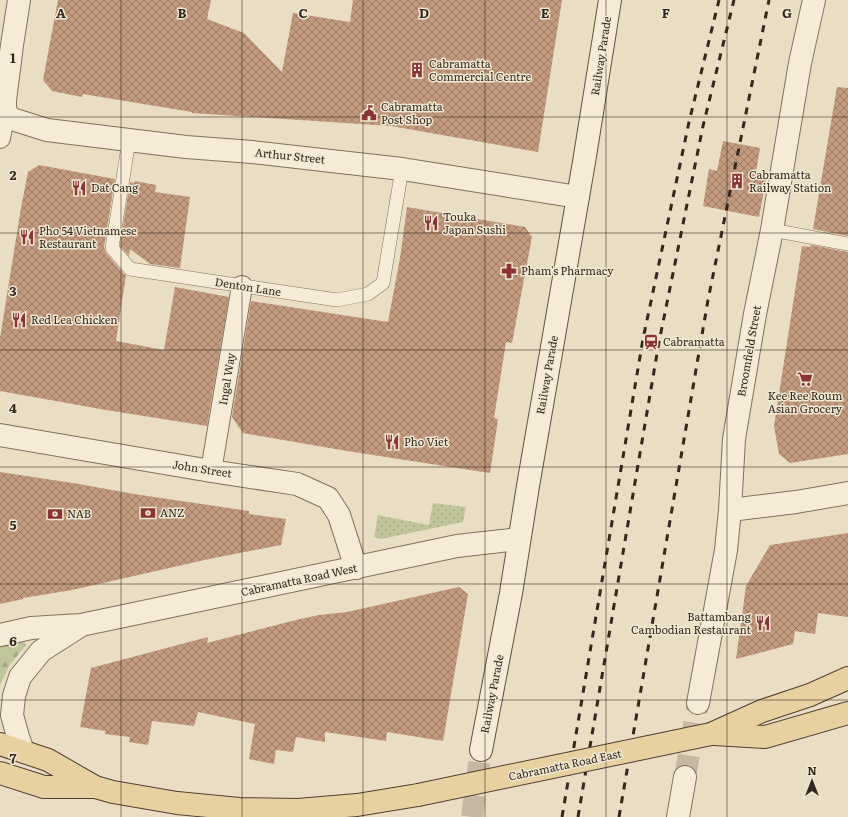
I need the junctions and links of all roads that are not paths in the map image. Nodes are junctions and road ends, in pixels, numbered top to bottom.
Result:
1 (19, 0) edge
2 (610, 0) edge
3 (814, 0) edge
4 (6, 44) edge
5 (5, 112) junction
6 (0, 138) edge
7 (129, 140) junction
8 (402, 169) junction
9 (578, 196) junction
10 (772, 230) junction
11 (848, 244) edge
12 (242, 286) junction
13 (0, 435) edge
14 (211, 471) junction
15 (848, 493) edge
16 (730, 510) junction
17 (519, 539) junction
18 (356, 568) junction
19 (81, 626) junction
20 (0, 635) edge
21 (848, 678) edge
22 (698, 704) tunnel mouth
23 (848, 713) edge
24 (711, 734) junction
25 (0, 744) edge
26 (481, 750) tunnel mouth
27 (23, 751) junction
28 (0, 773) edge
29 (685, 777) tunnel mouth
30 (96, 787) junction
31 (678, 817) edge

1 - 4 street
2 - 9 street, Railway Parade
3 - 10 street, Broomfield Street
4 - 5 street
5 - 6 street
5 - 7 street, Arthur Street
7 - 8 street, Arthur Street
7 - 12 lane, Denton Lane
8 - 9 street, Arthur Street
8 - 12 lane, Denton Lane
9 - 17 street, Railway Parade
10 - 11 lane
10 - 16 street, Broomfield Street
12 - 14 street, Ingal Way
13 - 14 street, John Street
14 - 18 street, John Street
15 - 16 street
16 - 22 street, Broomfield Street
17 - 18 street, Cabramatta Road West
17 - 26 street, Railway Parade
18 - 19 street, Cabramatta Road West
19 - 20 street, Cabramatta Road West
19 - 27 street, Cabramatta Road West
21 - 24 main road, Cabramatta Road East
23 - 24 main road, Cabramatta Road East
24 - 30 main road, Cabramatta Road East, bridge
25 - 27 main road
27 - 30 main road
28 - 30 main road
29 - 31 street

